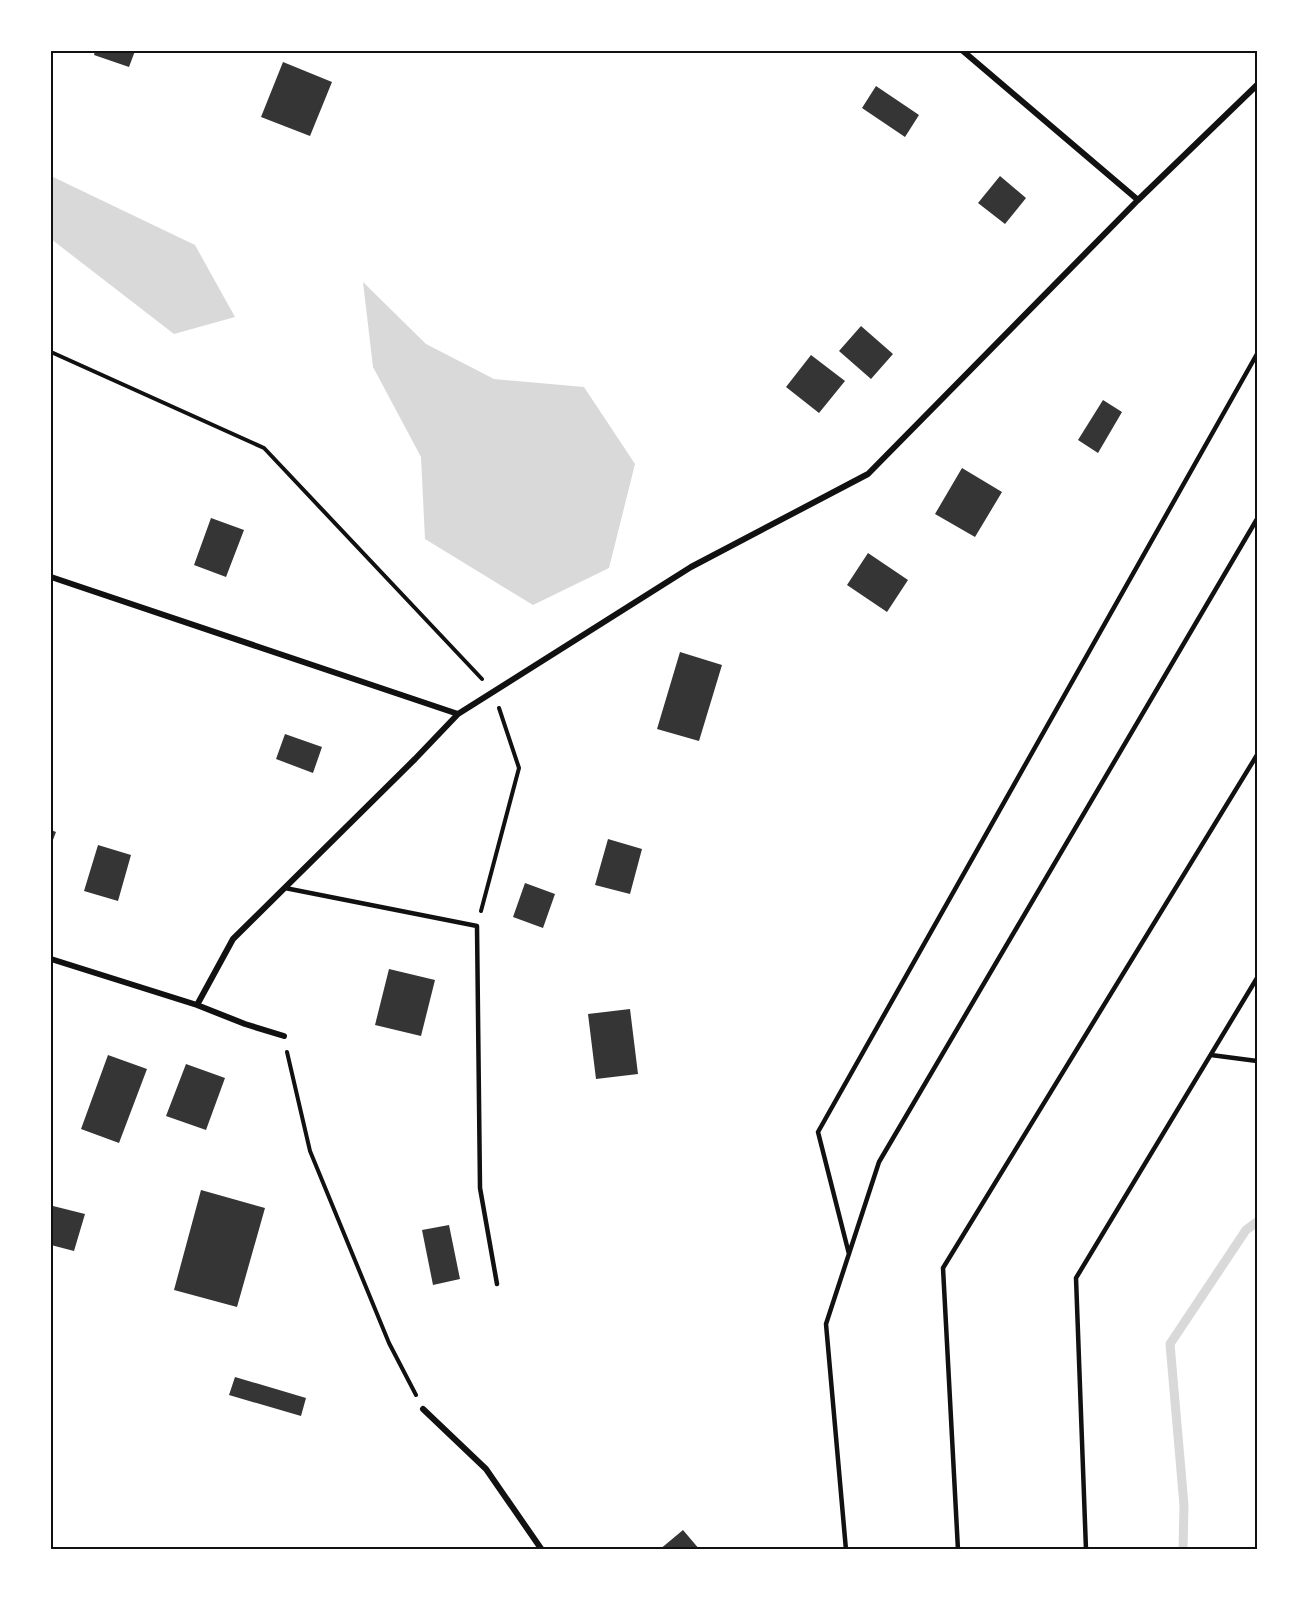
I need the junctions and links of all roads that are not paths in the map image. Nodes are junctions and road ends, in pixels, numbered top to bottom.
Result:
1 (963, 51) edge
2 (1257, 85) edge
3 (1138, 200) junction
4 (1257, 354) edge
5 (1257, 519) edge
6 (51, 577) edge
7 (458, 714) junction
8 (1257, 755) edge
9 (285, 888) junction
10 (51, 959) edge
11 (1257, 978) edge
12 (197, 1005) junction
13 (284, 1036) road end
14 (1211, 1054) junction
15 (1257, 1061) edge
16 (849, 1254) junction
17 (497, 1284) dead end
18 (423, 1409) road end
19 (542, 1550) edge
20 (846, 1550) edge
21 (958, 1550) edge
22 (1086, 1550) edge

1 - 3 street
2 - 3 street
3 - 7 street
4 - 16 lane
5 - 16 lane
6 - 7 street
7 - 9 street
8 - 21 lane
9 - 12 street
9 - 17 lane
10 - 12 street
11 - 14 lane
12 - 13 street
14 - 15 lane
14 - 22 lane
16 - 20 lane
18 - 19 street

